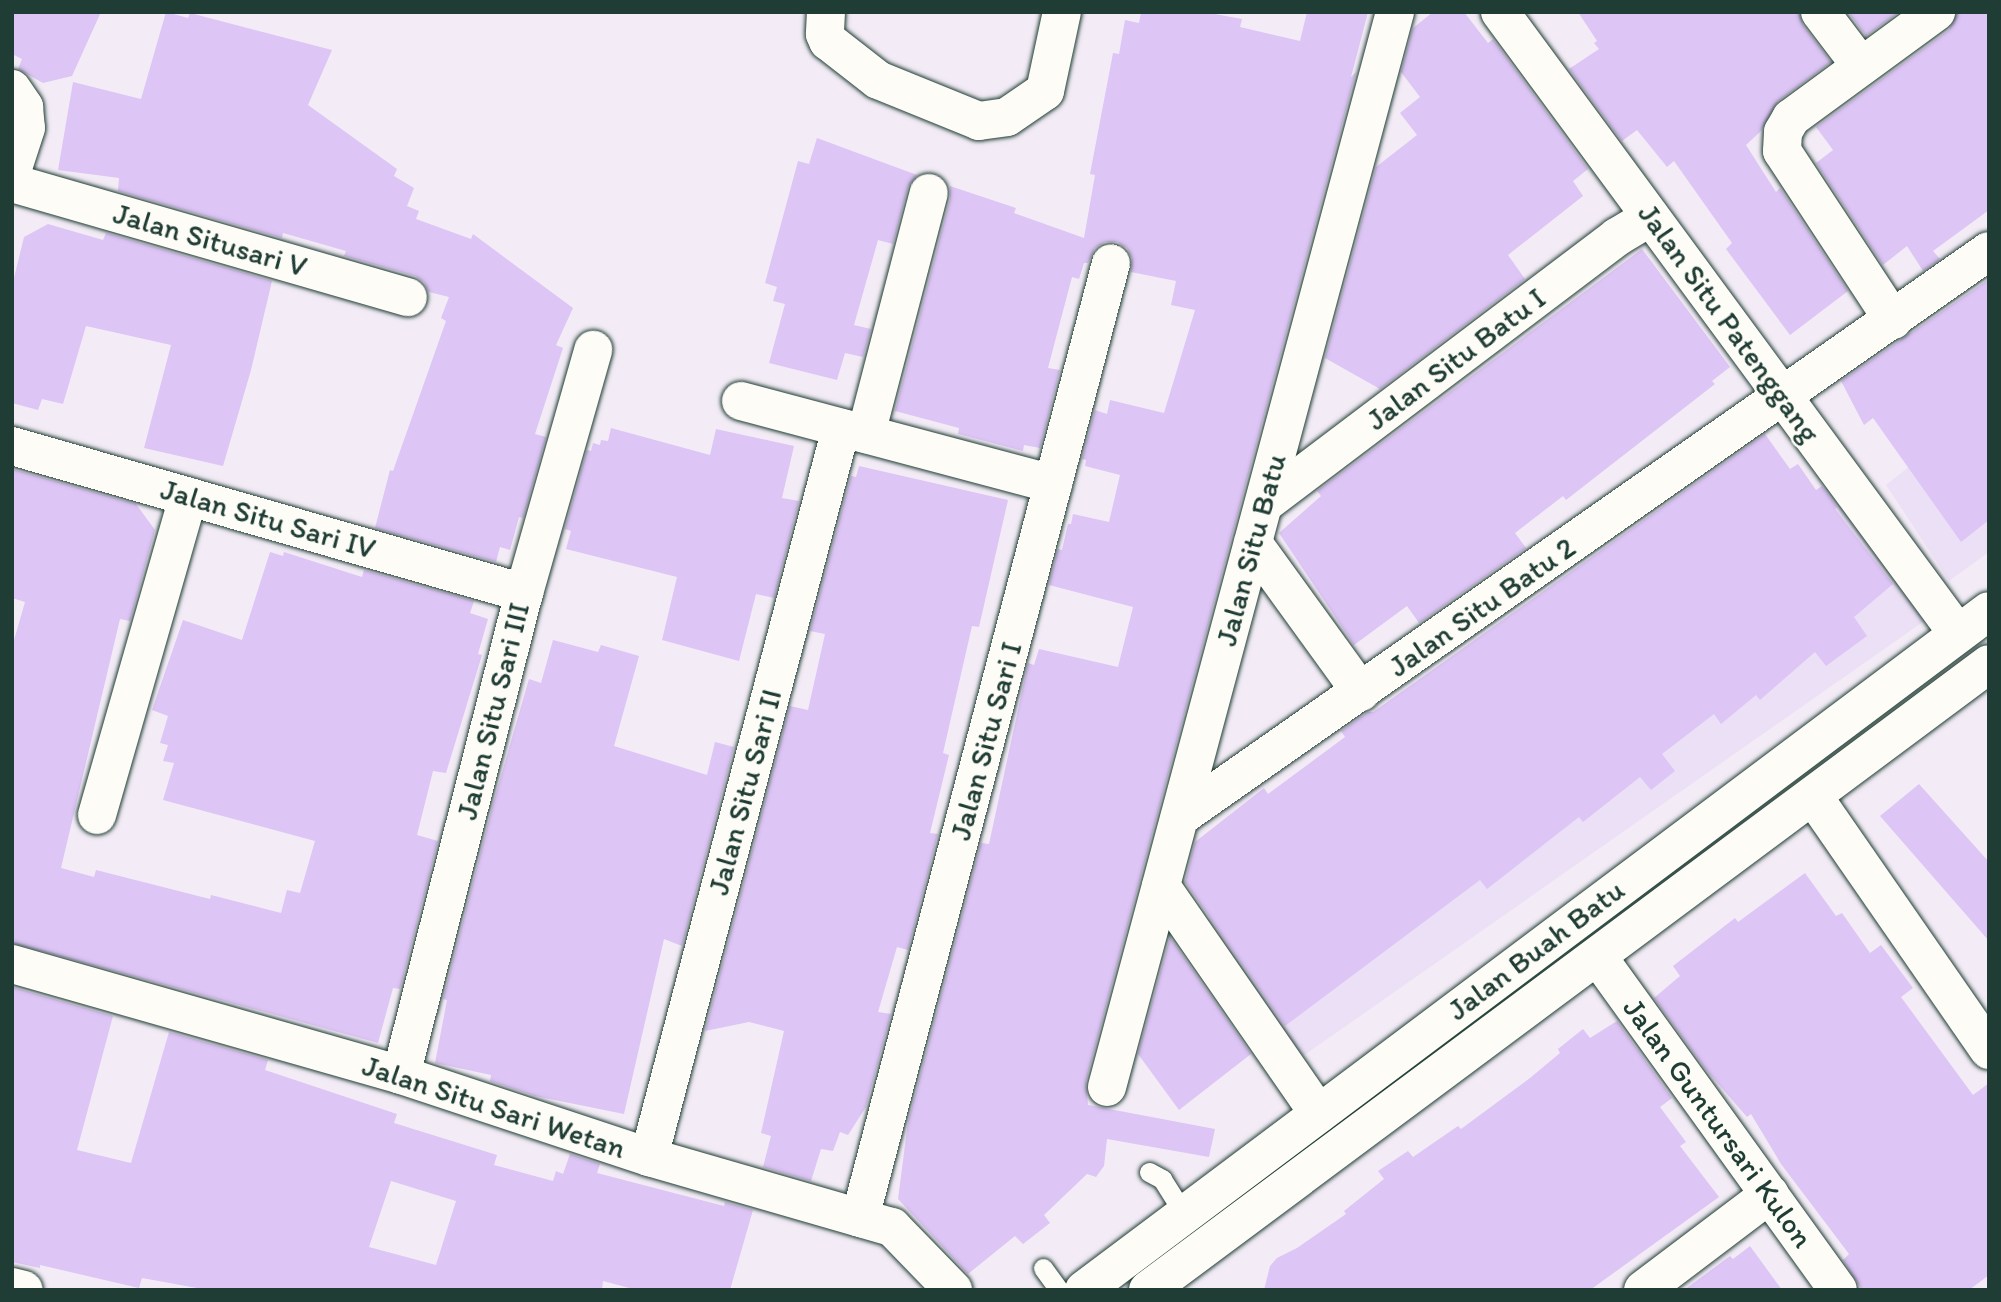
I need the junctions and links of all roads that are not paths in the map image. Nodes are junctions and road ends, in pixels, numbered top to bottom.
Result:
1 (826, 12) edge
2 (1062, 12) edge
3 (1395, 12) edge
4 (1500, 12) edge
5 (1821, 12) edge
6 (1936, 12) edge
7 (1861, 66) junction
8 (12, 89) edge
9 (12, 171) edge
10 (12, 183) edge
11 (929, 194) dead end
12 (1650, 216) junction
13 (1989, 251) edge
14 (1111, 263) dead end
15 (408, 297) dead end
16 (1893, 320) junction
17 (593, 350) dead end
18 (1783, 396) junction
19 (741, 401) dead end
20 (853, 431) junction
21 (12, 446) edge
22 (1053, 484) junction
23 (188, 496) junction
24 (1264, 504) junction
25 (1253, 543) junction
26 (524, 593) junction
27 (1989, 611) edge
28 (1958, 634) junction
29 (1989, 664) edge
30 (1361, 692) junction
31 (1814, 796) junction
32 (97, 815) dead end
33 (1180, 817) junction
34 (1161, 886) junction
35 (1598, 957) junction
36 (12, 964) edge
37 (1989, 1050) edge
38 (401, 1075) junction
39 (1107, 1087) dead end
40 (1319, 1114) junction
41 (649, 1157) junction
42 (1149, 1172) dead end
43 (1770, 1194) junction
44 (1184, 1214) junction
45 (860, 1218) junction
46 (1043, 1268) dead end
47 (12, 1287) edge
48 (23, 1290) edge
49 (953, 1290) edge
50 (1059, 1290) edge
51 (1084, 1290) edge
52 (1148, 1290) edge
53 (1643, 1290) edge
54 (1838, 1290) edge

1 - 2 street
3 - 24 street, Jalan Situ Batu
4 - 12 street, Jalan Situ Patenggang
5 - 7 street
6 - 7 street
7 - 16 street
8 - 9 street
10 - 15 street, Jalan Situsari V
11 - 20 street, Jalan Situ Sari II
12 - 18 street, Jalan Situ Patenggang
12 - 24 street, Jalan Situ Batu I
13 - 16 street, Jalan Situ Batu 2
14 - 22 street, Jalan Situ Sari I
16 - 18 street, Jalan Situ Batu 2
17 - 26 street, Jalan Situ Sari III
18 - 28 street, Jalan Situ Patenggang
18 - 30 street, Jalan Situ Batu 2
19 - 20 street
20 - 22 street
20 - 41 street, Jalan Situ Sari II
21 - 23 street, Jalan Situ Sari IV
22 - 45 street, Jalan Situ Sari I
23 - 26 street, Jalan Situ Sari IV
23 - 32 street
24 - 25 street, Jalan Situ Batu
25 - 30 street
25 - 33 street, Jalan Situ Batu
26 - 38 street, Jalan Situ Sari III
27 - 28 street, Jalan Buah Batu
28 - 40 street, Jalan Buah Batu
29 - 31 street, Jalan Buah Batu
30 - 33 street, Jalan Situ Batu 2
31 - 35 street, Jalan Buah Batu
31 - 37 street
33 - 34 street, Jalan Situ Batu
34 - 39 street, Jalan Situ Batu
34 - 40 street
35 - 43 street, Jalan Guntursari Kulon
35 - 52 street, Jalan Buah Batu
36 - 38 street, Jalan Situ Sari Wetan
38 - 41 street, Jalan Situ Sari Wetan
40 - 44 street, Jalan Buah Batu
41 - 45 street, Jalan Situ Sari Wetan
42 - 44 lane
43 - 53 street
43 - 54 street, Jalan Guntursari Kulon
44 - 51 street, Jalan Buah Batu
45 - 49 street, Jalan Situ Sari Wetan
46 - 50 lane
47 - 48 street

